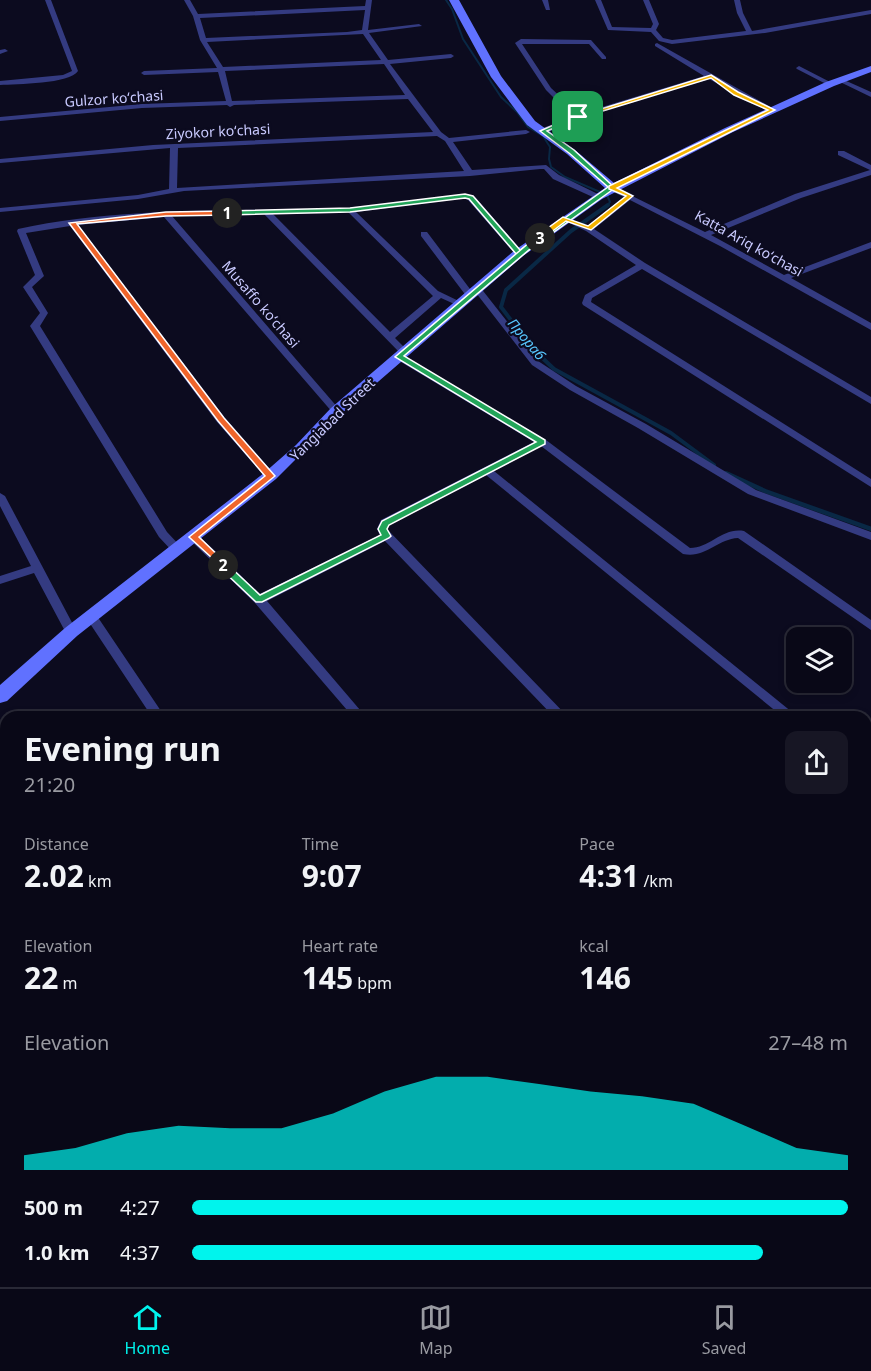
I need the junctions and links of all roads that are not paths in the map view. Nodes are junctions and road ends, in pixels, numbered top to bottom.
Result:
1 (48, 0) edge
2 (187, 0) edge
3 (454, 0) edge
4 (545, 0) edge
5 (598, 0) edge
6 (646, 0) edge
7 (737, 0) edge
8 (369, 4) edge
9 (548, 9) dead end
10 (871, 12) edge
11 (196, 16) junction
12 (419, 26) dead end
13 (653, 30) junction
14 (365, 32) junction
15 (750, 32) junction
16 (203, 40) junction
17 (657, 45) dead end
18 (451, 56) dead end
19 (604, 58) dead end
20 (385, 62) junction
21 (799, 68) dead end
22 (221, 69) junction
23 (871, 69) edge
24 (144, 73) dead end
25 (711, 76) junction
26 (835, 82) junction
27 (0, 83) edge
28 (871, 96) edge
29 (410, 97) junction
30 (230, 105) junction
31 (772, 110) junction
32 (578, 117) junction
33 (0, 119) edge
34 (543, 131) junction
35 (526, 132) dead end
36 (438, 134) junction
37 (448, 140) junction
38 (174, 146) junction
39 (841, 153) dead end
40 (0, 161) edge
41 (871, 170) edge
42 (470, 174) junction
43 (612, 188) junction
44 (173, 191) junction
45 (598, 196) junction
46 (630, 196) junction
47 (0, 210) edge
48 (350, 210) junction
49 (267, 213) junction
50 (166, 214) junction
51 (565, 219) junction
52 (72, 223) junction
53 (589, 229) junction
54 (424, 234) dead end
55 (706, 234) junction
56 (871, 245) edge
57 (519, 253) junction
58 (642, 265) junction
59 (784, 278) junction
60 (436, 293) junction
61 (469, 296) junction
62 (871, 326) edge
63 (390, 337) junction
64 (402, 354) junction
65 (871, 401) edge
66 (336, 411) junction
67 (542, 442) junction
68 (486, 470) junction
69 (270, 476) junction
70 (871, 484) edge
71 (0, 496) edge
72 (386, 536) junction
73 (871, 536) edge
74 (193, 537) junction
75 (177, 549) junction
76 (37, 567) junction
77 (0, 580) edge
78 (259, 600) junction
79 (91, 616) junction
80 (871, 626) edge
81 (71, 632) junction
82 (0, 696) edge
83 (155, 711) edge
84 (355, 711) edge
85 (556, 711) edge
86 (785, 711) edge

1 - 27 street
2 - 11 street
3 - 34 street
4 - 9 street
5 - 13 street
6 - 13 street
7 - 15 street
8 - 11 street
8 - 14 street
10 - 15 street
11 - 16 street
12 - 14 street
13 - 15 street
14 - 16 street
14 - 20 street
16 - 22 street
17 - 25 street
18 - 20 street
19 - 32 street
20 - 22 street
20 - 29 street
21 - 26 street
22 - 24 street
22 - 30 street
23 - 26 street, Yangiabad Street
25 - 31 street
25 - 32 street
26 - 28 street
26 - 31 street, Yangiabad Street
29 - 30 street, Gulzor koʻchasi
29 - 36 street
30 - 33 street, Gulzor koʻchasi
31 - 43 street, Yangiabad Street
32 - 34 street
34 - 43 street
35 - 37 street
36 - 37 street
36 - 38 street, Ziyokor koʻchasi
37 - 42 street
38 - 40 street, Ziyokor koʻchasi
38 - 44 street
39 - 41 street
41 - 55 street
42 - 44 street
42 - 45 street
43 - 45 street, Yangiabad Street
43 - 46 street, Katta Ariq koʻchasi
44 - 47 street
45 - 51 street, Yangiabad Street
46 - 53 street
46 - 55 street, Katta Ariq koʻchasi
48 - 49 street
48 - 57 street
48 - 60 street
49 - 50 street
49 - 63 street
50 - 52 street
50 - 66 street, Musaffo koʻchasi
51 - 53 street
51 - 57 street, Yangiabad Street
52 - 69 street
52 - 75 street
53 - 58 street
54 - 61 street
55 - 59 street, Katta Ariq koʻchasi
56 - 59 street
57 - 61 street, Yangiabad Street
58 - 65 street
58 - 70 street
59 - 62 street, Katta Ariq koʻchasi
60 - 61 street
60 - 63 street
61 - 64 street, Yangiabad Street
61 - 73 street
63 - 64 street
64 - 66 street, Yangiabad Street
64 - 67 street
66 - 69 street, Yangiabad Street
67 - 68 street
67 - 80 street
68 - 72 street
68 - 86 street
69 - 74 street, Yangiabad Street
71 - 76 street
72 - 78 street
72 - 85 street
74 - 75 street, Yangiabad Street
74 - 78 street
75 - 79 street, Yangiabad Street
76 - 77 street
76 - 81 street
78 - 84 street
79 - 81 street, Yangiabad Street
79 - 83 street
81 - 82 street, Yangiabad Street

